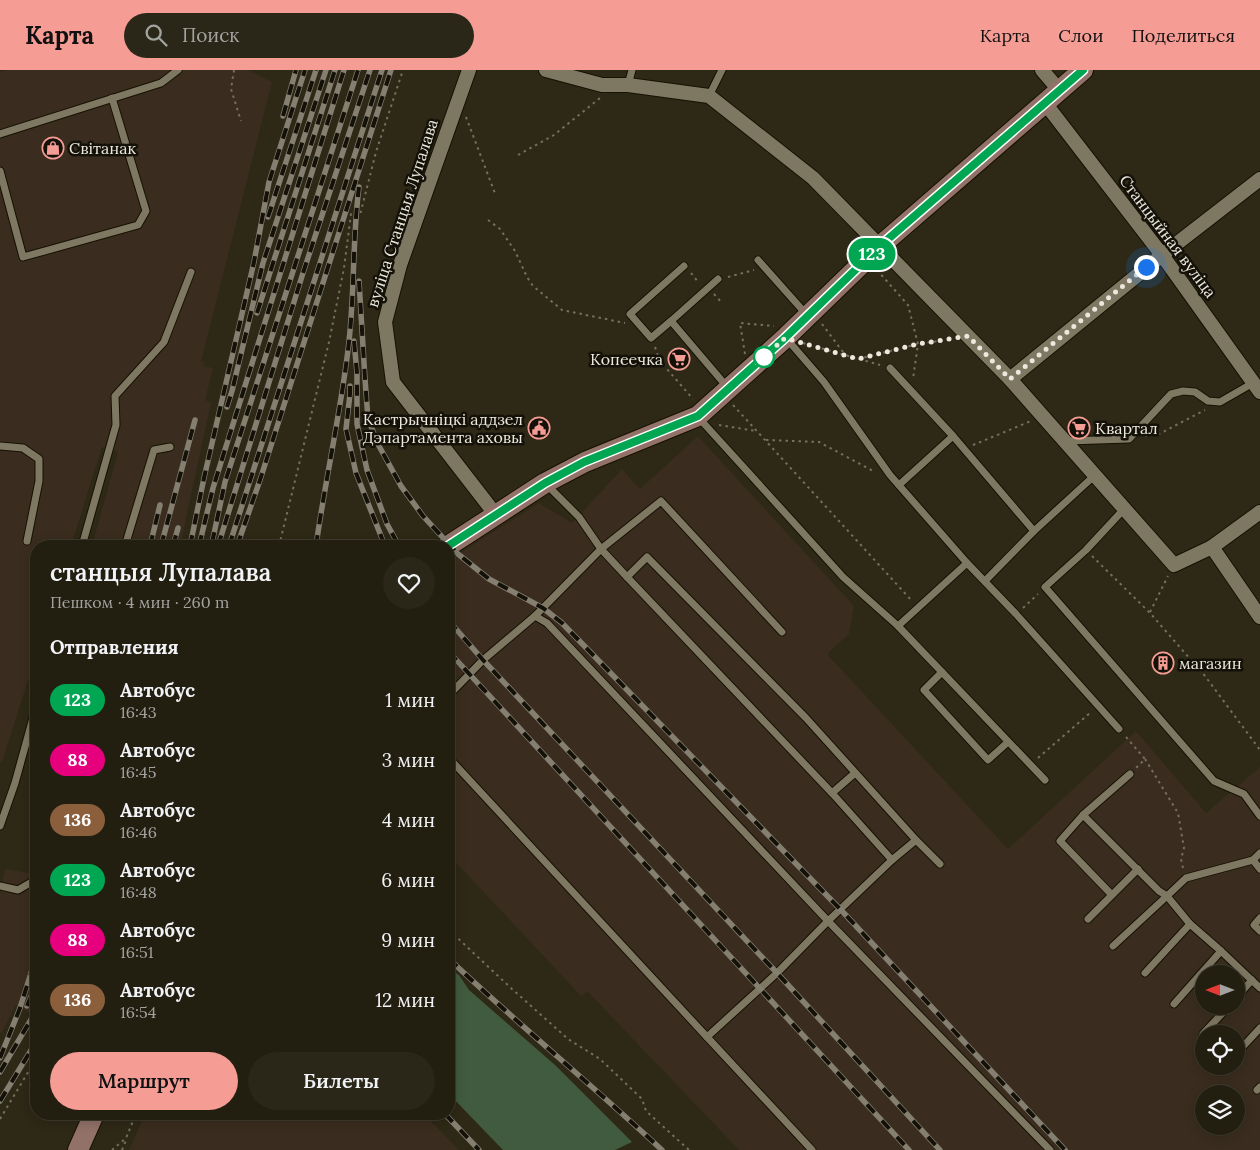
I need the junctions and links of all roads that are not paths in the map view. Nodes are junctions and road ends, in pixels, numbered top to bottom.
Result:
1 (178, 70) edge
2 (468, 70) edge
3 (546, 70) edge
4 (632, 70) edge
5 (722, 70) edge
6 (1042, 70) edge
7 (1083, 70) edge
8 (623, 85) junction
9 (709, 96) junction
10 (1052, 97) junction
11 (112, 98) junction
12 (0, 134) edge
13 (0, 171) edge
14 (1260, 179) edge
15 (873, 252) junction
16 (1162, 255) junction
17 (758, 260) dead end
18 (684, 266) road end
19 (191, 272) dead end
20 (718, 280) road end
21 (810, 314) junction
22 (671, 321) junction
23 (782, 333) junction
24 (890, 368) road end
25 (1010, 379) junction
26 (1257, 388) edge
27 (726, 391) junction
28 (702, 416) junction
29 (953, 436) junction
30 (1064, 441) junction
31 (0, 446) edge
32 (170, 447) dead end
33 (1094, 476) junction
34 (545, 483) junction
35 (899, 485) junction
36 (1124, 509) junction
37 (1260, 512) edge
38 (496, 515) junction
39 (1034, 531) junction
40 (84, 540) edge
41 (127, 540) edge
42 (27, 541) dead end
43 (455, 541) edge
44 (1212, 547) junction
45 (601, 549) junction
46 (968, 563) junction
47 (627, 577) junction
48 (984, 581) junction
49 (535, 616) junction
50 (1260, 617) edge
51 (898, 626) junction
52 (782, 632) dead end
53 (942, 672) junction
54 (455, 689) edge
55 (30, 729) edge
56 (1119, 729) road end
57 (1008, 742) junction
58 (455, 764) edge
59 (855, 773) junction
60 (1130, 774) road end
61 (1045, 780) dead end
62 (832, 793) junction
63 (1083, 815) junction
64 (1260, 816) edge
65 (0, 826) edge
66 (916, 840) junction
67 (1260, 853) edge
68 (892, 860) junction
69 (1254, 860) junction
70 (940, 864) dead end
71 (1138, 869) junction
72 (1260, 869) edge
73 (30, 883) edge
74 (0, 886) edge
75 (1112, 894) junction
76 (1167, 896) junction
77 (1260, 918) edge
78 (1088, 919) dead end
79 (828, 921) junction
80 (1190, 924) junction
81 (1260, 931) edge
82 (1113, 946) dead end
83 (1221, 950) junction
84 (1145, 974) dead end
85 (1252, 980) junction
86 (1245, 988) edge
87 (1260, 988) edge
88 (1174, 1004) dead end
89 (1221, 1015) edge
90 (1211, 1025) edge
91 (1260, 1028) edge
92 (707, 1037) junction
93 (1245, 1044) edge
94 (91, 1120) edge
95 (78, 1150) edge
96 (812, 1150) edge
97 (1050, 1150) edge

1 - 11 lane
2 - 38 street, вуліца Станцыя Лупалава
3 - 8 street
4 - 8 lane
5 - 9 lane
6 - 10 street, Станцыйная вуліца
7 - 10 main road
8 - 9 street
9 - 15 street
10 - 15 main road
10 - 16 street, Станцыйная вуліца
11 - 12 lane
11 - 13 lane
14 - 16 street
15 - 21 main road
15 - 25 street
16 - 25 street
16 - 26 street, Станцыйная вуліца
17 - 21 lane
18 - 22 lane
19 - 40 lane
20 - 22 lane
21 - 23 main road
22 - 27 lane
23 - 27 main road
23 - 35 lane
24 - 29 lane
25 - 30 street
26 - 30 lane
27 - 28 main road
28 - 34 main road
28 - 51 lane
29 - 35 lane
29 - 39 lane
30 - 33 street
31 - 42 lane
32 - 41 lane
33 - 36 street
33 - 39 lane
34 - 38 main road
34 - 45 lane
35 - 46 lane
36 - 44 street
36 - 64 lane
37 - 44 street
38 - 43 main road
39 - 48 lane
44 - 50 street
45 - 47 lane
45 - 49 lane
45 - 52 lane
46 - 48 lane
46 - 51 lane
47 - 59 lane
47 - 62 lane
48 - 56 lane
49 - 54 lane
49 - 79 lane
51 - 53 lane
53 - 57 lane
53 - 57 lane
55 - 65 lane
57 - 61 lane
58 - 92 lane
59 - 62 lane
59 - 66 lane
60 - 63 lane
62 - 68 lane
63 - 71 lane
63 - 75 lane
66 - 68 lane
66 - 70 lane
67 - 69 lane
68 - 79 lane
69 - 72 lane
69 - 76 lane
71 - 75 lane
71 - 76 lane
73 - 74 lane
75 - 78 lane
76 - 80 lane
76 - 82 lane
77 - 81 lane
79 - 92 lane
79 - 97 lane
80 - 83 lane
80 - 84 lane
83 - 85 lane
83 - 88 lane
85 - 86 lane
85 - 87 lane
89 - 90 lane
91 - 93 lane
92 - 96 lane
94 - 95 main road

